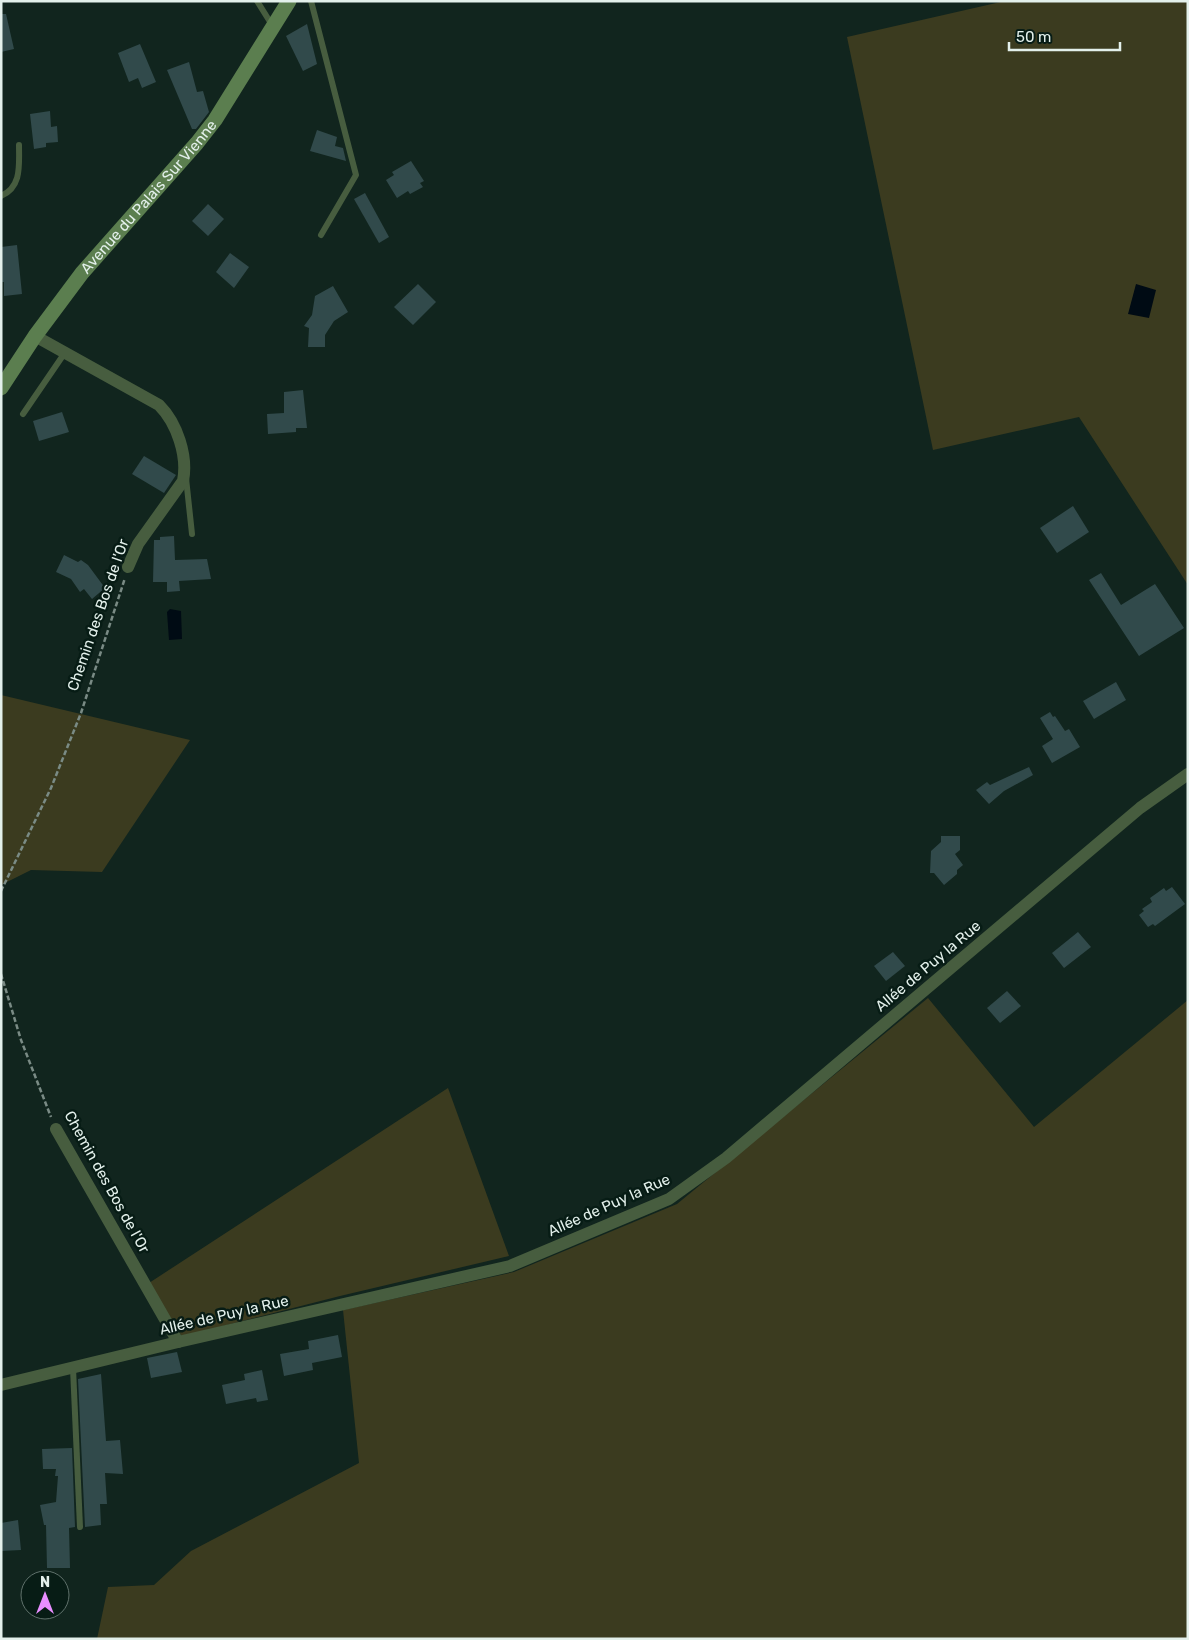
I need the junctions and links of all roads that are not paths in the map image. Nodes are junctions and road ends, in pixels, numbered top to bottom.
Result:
1 (257, 1) edge
2 (289, 1) edge
3 (311, 1) edge
4 (272, 25) junction
5 (19, 145) dead end
6 (1, 196) edge
7 (321, 235) dead end
8 (35, 336) junction
9 (64, 354) junction
10 (1, 388) edge
11 (23, 414) dead end
12 (185, 472) junction
13 (192, 534) dead end
14 (128, 567) road end
15 (1188, 774) edge
16 (56, 1129) road end
17 (178, 1342) junction
18 (73, 1368) junction
19 (1, 1385) edge
20 (80, 1527) dead end

1 - 4 lane
2 - 4 main road, Avenue du Palais Sur Vienne
3 - 7 lane
4 - 8 main road, Avenue du Palais Sur Vienne
5 - 6 lane
8 - 9 street
8 - 10 main road, Avenue du Palais Sur Vienne
9 - 11 lane
9 - 12 street
12 - 13 lane
12 - 14 street, Chemin des Bos de l'Or
15 - 17 street, Allée de Puy la Rue
16 - 17 street, Chemin des Bos de l'Or
17 - 18 street, Allée de Puy la Rue
18 - 19 street, Allée de Puy la Rue
18 - 20 lane

